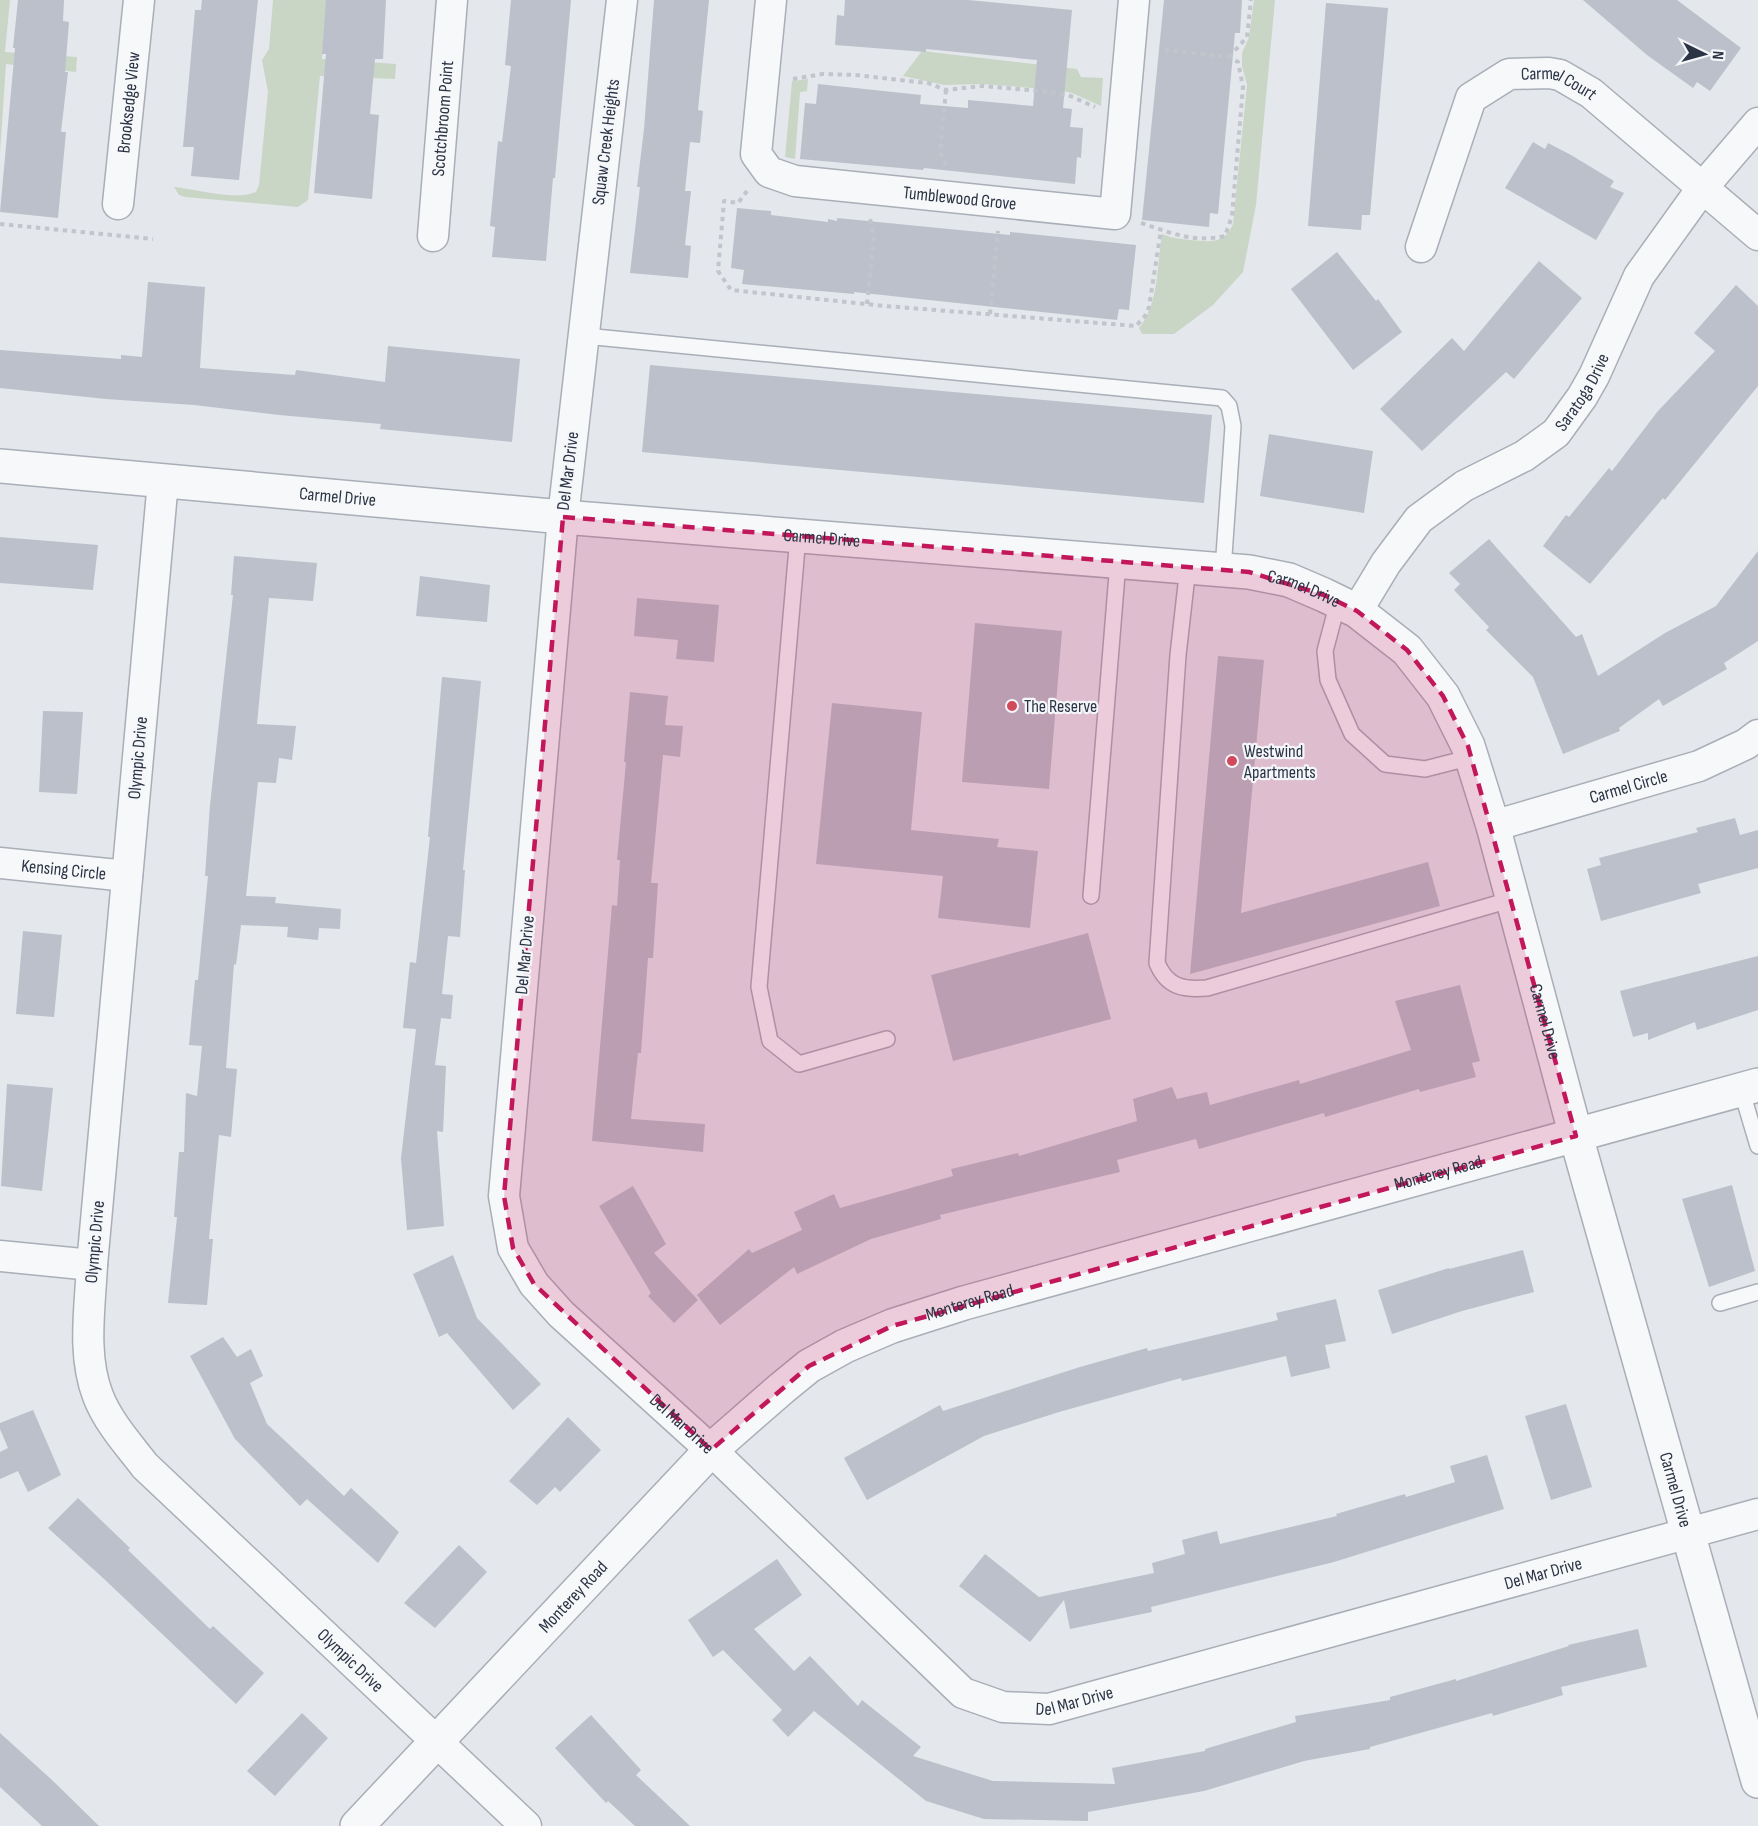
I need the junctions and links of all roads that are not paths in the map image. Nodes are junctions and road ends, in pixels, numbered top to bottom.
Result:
1 (139, 0) edge
2 (452, 0) edge
3 (622, 0) edge
4 (771, 0) edge
5 (1134, 0) edge
6 (1758, 123) edge
7 (1703, 187) junction
8 (118, 204) dead end
9 (1758, 235) edge
10 (433, 237) dead end
11 (1421, 247) dead end
12 (589, 284) joint
13 (585, 336) junction
14 (0, 466) edge
15 (163, 481) junction
16 (563, 517) junction
17 (798, 536) junction
18 (1118, 562) junction
19 (1188, 567) junction
20 (1223, 570) junction
21 (1348, 606) junction
22 (1758, 735) edge
23 (1472, 757) junction
24 (1493, 826) junction
25 (0, 863) edge
26 (127, 876) junction
27 (1091, 896) dead end
28 (1513, 899) junction
29 (886, 1039) dead end
30 (1750, 1087) edge
31 (1576, 1136) junction
32 (1758, 1146) edge
33 (0, 1256) edge
34 (93, 1265) junction
35 (1758, 1292) edge
36 (1720, 1303) dead end
37 (711, 1450) junction
38 (1758, 1514) edge
39 (1689, 1533) junction
40 (436, 1742) junction
41 (1758, 1781) edge
42 (357, 1826) edge
43 (526, 1826) edge

1 - 8 street, Brooksedge View
2 - 10 street, Scotchbroom Point
3 - 12 street, Squaw Creek Heights
4 - 5 street, Tumblewood Grove
6 - 7 street, Saratoga Drive
7 - 9 street
7 - 11 street, Carmel Court
7 - 21 street, Saratoga Drive
12 - 13 street, Del Mar Drive
13 - 16 street, Del Mar Drive
13 - 20 lane
14 - 15 street, Carmel Drive
15 - 16 street, Carmel Drive
15 - 26 street, Olympic Drive
16 - 17 street, Carmel Drive
16 - 37 street, Del Mar Drive
17 - 18 street, Carmel Drive
17 - 29 lane
18 - 19 street, Carmel Drive
18 - 27 lane
19 - 20 street, Carmel Drive
19 - 28 lane
20 - 21 street, Carmel Drive
21 - 23 street, Carmel Drive
21 - 23 lane
22 - 24 street, Carmel Circle
23 - 24 street, Carmel Drive
24 - 28 street, Carmel Drive
25 - 26 street, Kensing Circle
26 - 34 street, Olympic Drive
28 - 31 street, Carmel Drive
30 - 31 street, Monterey Road
30 - 32 lane
31 - 37 street, Monterey Road
31 - 39 street, Carmel Drive
33 - 34 street
34 - 40 street, Olympic Drive
35 - 36 lane
37 - 39 street, Del Mar Drive
37 - 40 street, Monterey Road
38 - 39 street, Del Mar Drive
39 - 41 street, Carmel Drive
40 - 42 street, Monterey Road
40 - 43 street, Olympic Drive

